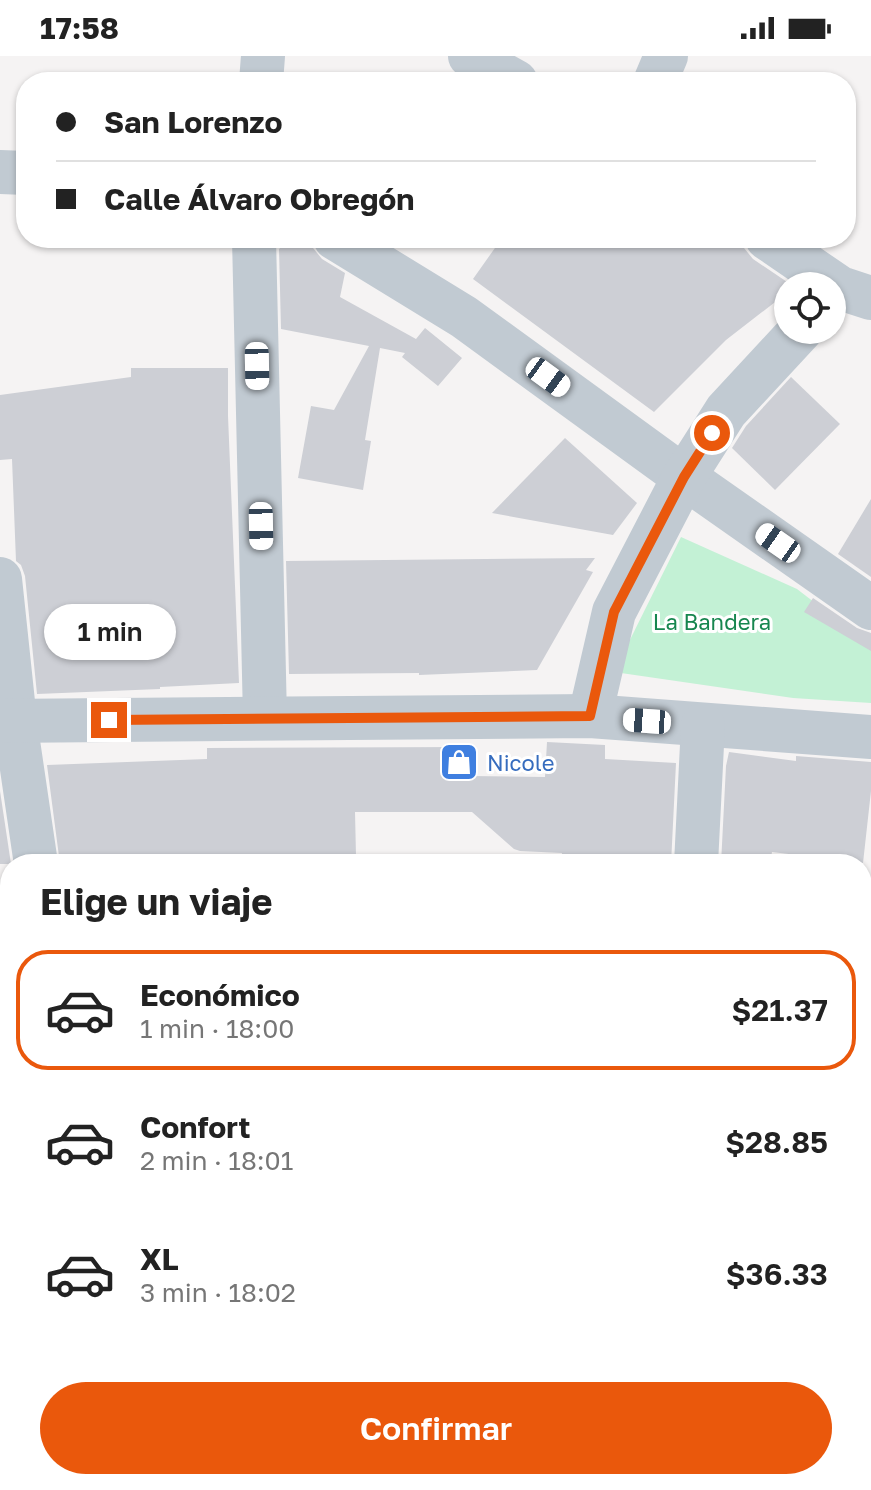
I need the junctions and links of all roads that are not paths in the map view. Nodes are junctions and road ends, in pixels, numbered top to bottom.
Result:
1 (470, 56) edge
2 (498, 72) edge
3 (254, 248) edge
4 (351, 248) edge
5 (781, 248) edge
6 (848, 294) edge
7 (788, 344) edge
8 (684, 477) junction
9 (0, 579) edge
10 (871, 608) edge
11 (590, 716) junction
12 (265, 718) junction
13 (8, 721) edge
14 (703, 725) junction
15 (871, 737) edge
16 (34, 854) edge
17 (697, 854) edge

1 - 2 street
3 - 12 street
4 - 8 street
5 - 6 street
7 - 8 street
8 - 10 street
8 - 11 street
9 - 13 street
11 - 12 street
11 - 14 street
12 - 13 street
13 - 16 street
14 - 15 street
14 - 17 street

